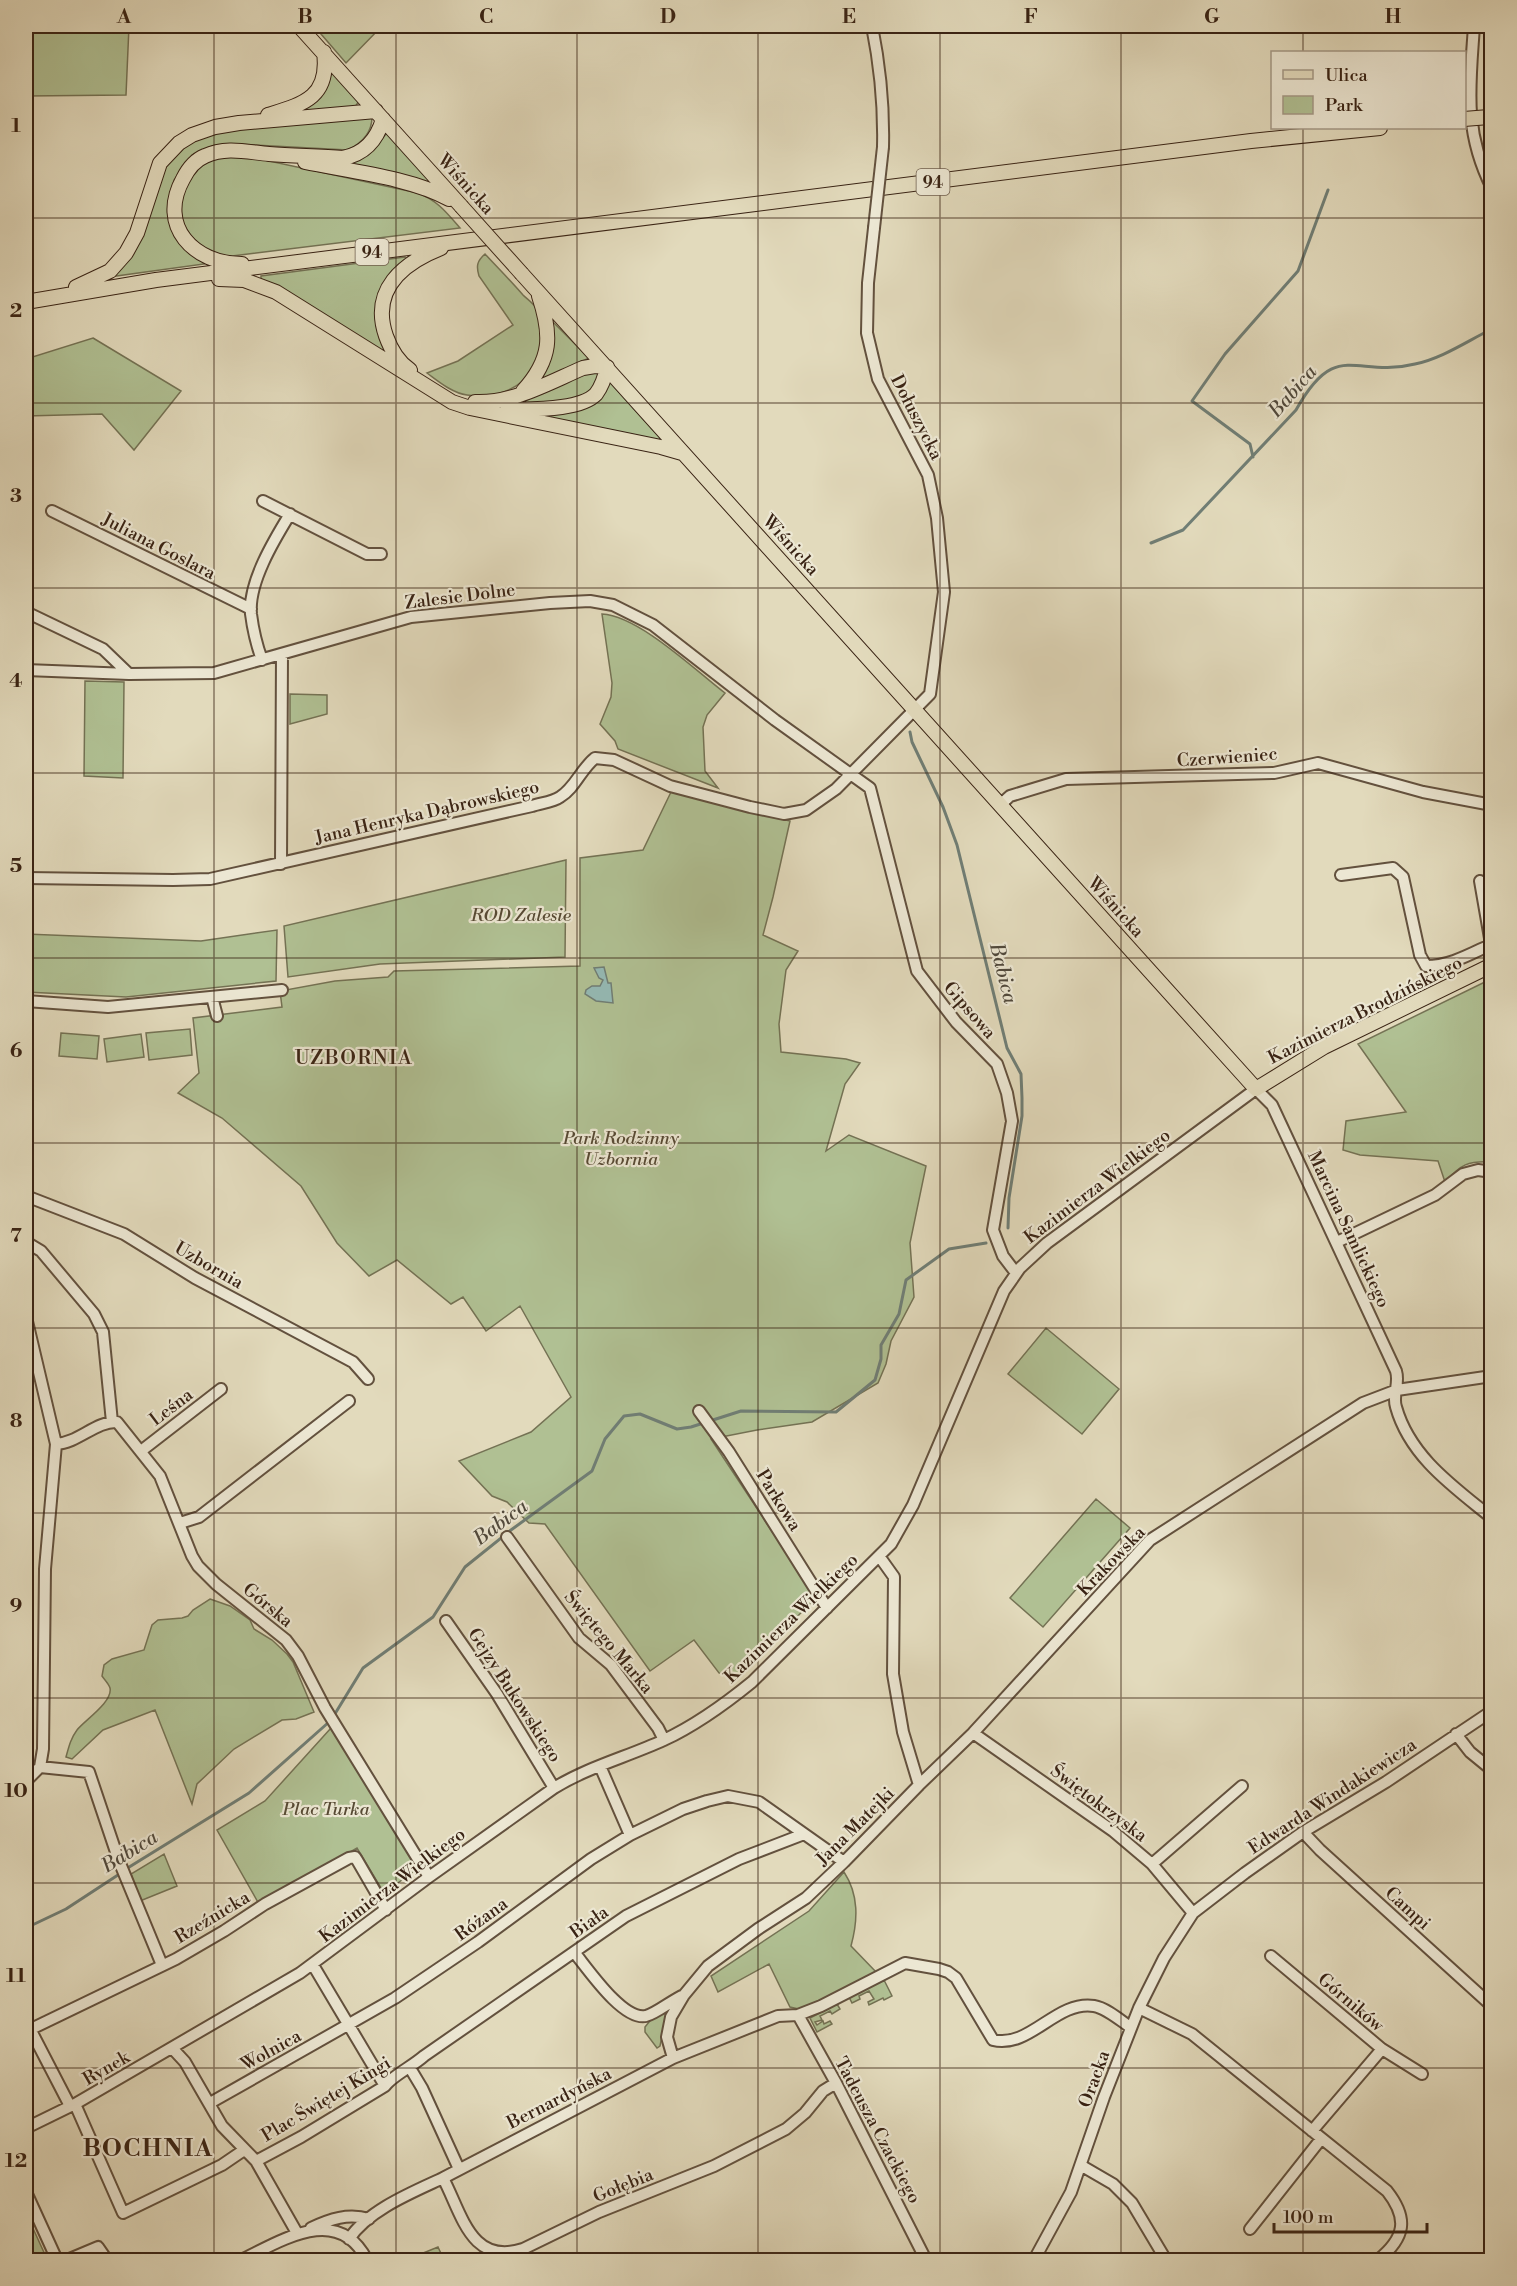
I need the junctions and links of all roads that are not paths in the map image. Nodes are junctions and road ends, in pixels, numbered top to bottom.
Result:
1 (299, 26) edge
2 (872, 26) edge
3 (1474, 26) edge
4 (324, 52) junction
5 (380, 115) junction
6 (1490, 117) edge
7 (1466, 119) edge
8 (239, 123) junction
9 (1370, 129) edge
10 (268, 154) junction
11 (1491, 188) edge
12 (461, 206) junction
13 (464, 240) junction
14 (280, 265) junction
15 (187, 277) junction
16 (538, 291) junction
17 (46, 298) junction
18 (26, 302) edge
19 (607, 367) junction
20 (522, 393) junction
21 (489, 411) junction
22 (684, 454) junction
23 (263, 501) dead end
24 (52, 511) dead end
25 (290, 514) junction
26 (381, 554) dead end
27 (251, 609) junction
28 (26, 612) edge
29 (282, 654) junction
30 (262, 660) junction
31 (26, 670) edge
32 (129, 674) junction
33 (914, 710) junction
34 (850, 774) junction
35 (1000, 805) junction
36 (1491, 805) edge
37 (281, 864) junction
38 (1341, 875) dead end
39 (26, 878) edge
40 (1480, 881) dead end
41 (1491, 944) edge
42 (1491, 965) edge
43 (282, 990) dead end
44 (212, 997) junction
45 (26, 1001) edge
46 (217, 1016) dead end
47 (1256, 1089) junction
48 (1491, 1172) edge
49 (26, 1196) edge
50 (26, 1242) edge
51 (1337, 1242) junction
52 (1016, 1273) junction
53 (26, 1317) edge
54 (1491, 1376) edge
55 (368, 1379) dead end
56 (221, 1389) dead end
57 (1397, 1390) junction
58 (348, 1401) dead end
59 (701, 1414) dead end
60 (112, 1422) junction
61 (56, 1444) junction
62 (141, 1451) junction
63 (1491, 1518) edge
64 (180, 1523) junction
65 (507, 1537) dead end
66 (879, 1556) junction
67 (827, 1608) junction
68 (446, 1621) dead end
69 (1491, 1711) edge
70 (973, 1733) junction
71 (1456, 1734) junction
72 (664, 1740) junction
73 (600, 1766) junction
74 (40, 1767) junction
75 (1491, 1770) edge
76 (26, 1781) edge
77 (918, 1785) junction
78 (1242, 1786) dead end
79 (554, 1788) junction
80 (1303, 1832) junction
81 (804, 1834) junction
82 (630, 1835) junction
83 (844, 1862) junction
84 (1152, 1864) junction
85 (429, 1877) junction
86 (386, 1910) junction
87 (1194, 1913) junction
88 (574, 1952) junction
89 (1271, 1956) dead end
90 (162, 1965) junction
91 (313, 1965) junction
92 (684, 1995) junction
93 (1491, 2006) edge
94 (1139, 2008) junction
95 (798, 2015) junction
96 (27, 2026) edge
97 (348, 2026) junction
98 (1130, 2027) junction
99 (172, 2049) junction
100 (1382, 2049) junction
101 (673, 2058) junction
102 (410, 2068) junction
103 (1422, 2074) dead end
104 (836, 2083) junction
105 (385, 2086) junction
106 (210, 2103) junction
107 (73, 2105) junction
108 (26, 2128) edge
109 (1312, 2131) junction
110 (1321, 2139) junction
111 (244, 2150) junction
112 (256, 2161) junction
113 (1082, 2166) junction
114 (459, 2169) junction
115 (443, 2178) junction
116 (26, 2192) edge
117 (369, 2219) junction
118 (1250, 2229) dead end
119 (300, 2232) junction
120 (349, 2239) junction
121 (262, 2256) edge
122 (503, 2257) edge
123 (57, 2260) edge
124 (67, 2260) edge
125 (107, 2260) edge
126 (241, 2260) edge
127 (368, 2260) edge
128 (926, 2260) edge
129 (1034, 2260) edge
130 (1166, 2260) edge
131 (1378, 2260) edge

1 - 4 main road, Wiśnicka
2 - 33 street, Dołuszycka, bridge
3 - 11 street
4 - 5 main road, Wiśnicka
4 - 8 main road
5 - 8 main road
5 - 10 main road
5 - 12 main road, Wiśnicka
6 - 7 main road, bridge
8 - 17 main road
9 - 13 main road, 94
10 - 12 main road
10 - 14 main road
12 - 16 main road, Wiśnicka, bridge
13 - 14 main road, 94
13 - 20 main road
14 - 15 main road, 94
15 - 17 main road, 94
15 - 21 main road
16 - 19 main road, Wiśnicka
16 - 20 main road
17 - 18 main road, 94
19 - 20 main road
19 - 21 main road
19 - 22 main road, Wiśnicka
21 - 22 main road
22 - 33 main road, Wiśnicka
23 - 25 street
24 - 27 street, Juliana Goslara
25 - 26 street
25 - 27 street
27 - 30 street
28 - 32 street
29 - 30 street, Zalesie Dolne
29 - 34 street, Zalesie Dolne
29 - 37 street
30 - 32 street, Zalesie Dolne
31 - 32 street, Zalesie Dolne
33 - 34 street, Jana Henryka Dąbrowskiego
33 - 35 main road, Wiśnicka
34 - 37 street, Jana Henryka Dąbrowskiego
34 - 52 street, Gipsowa
35 - 36 street, Czerwieniec
35 - 47 main road, Wiśnicka
37 - 39 street, Jana Henryka Dąbrowskiego
38 - 41 street
40 - 41 street
42 - 47 main road, Kazimierza Brodzińskiego
43 - 44 street
44 - 45 street
44 - 46 street
47 - 51 street, Marcina Samlickiego
47 - 52 street, Kazimierza Wielkiego
48 - 51 street
49 - 55 street, Uzbornia
50 - 60 street
51 - 57 street, Marcina Samlickiego
52 - 66 street, Kazimierza Wielkiego
53 - 61 street
54 - 57 street, Krakowska
56 - 62 street, Leśna
57 - 63 street
57 - 70 street, Krakowska
58 - 64 street
59 - 67 street, Parkowa
60 - 61 street
60 - 62 street, Górska
61 - 74 street
62 - 64 street, Górska
64 - 85 street, Górska
65 - 72 street, Świętego Marka
66 - 67 street, Kazimierza Wielkiego
66 - 77 street, Jana Matejki
67 - 72 street, Kazimierza Wielkiego
68 - 79 street, Gejzy Bukowskiego
69 - 71 street, Edwarda Windakiewicza
70 - 77 street, Krakowska
70 - 84 street, Świętokrzyska
71 - 75 street
71 - 80 street, Edwarda Windakiewicza
72 - 73 street, Kazimierza Wielkiego
73 - 79 street, Kazimierza Wielkiego
73 - 82 street
74 - 76 street
74 - 90 street
77 - 83 street, Jana Matejki
78 - 84 street
79 - 85 street, Kazimierza Wielkiego
80 - 87 street, Edwarda Windakiewicza
80 - 93 street, Campi
81 - 82 street, Różana
81 - 83 street, Różana
81 - 88 street, Biała
82 - 97 street, Różana
83 - 92 street, Jana Matejki
84 - 87 street, Świętokrzyska
85 - 86 street, Kazimierza Wielkiego
86 - 90 street, Rzeźnicka
86 - 91 street, Kazimierza Wielkiego
87 - 94 street, Oracka
88 - 92 street
88 - 102 street, Biała
89 - 100 street, Górników
90 - 96 street, Rzeźnicka
91 - 97 street
91 - 99 street, Kazimierza Wielkiego
92 - 101 street, Jana Matejki
94 - 98 street, Oracka
94 - 109 street
95 - 98 street, Bernardyńska
95 - 101 street, Bernardyńska
95 - 104 street, Tadeusza Czackiego
96 - 107 street
97 - 105 street
97 - 106 street, Wolnica
98 - 113 street, Oracka
99 - 106 street
99 - 107 street, Rynek
100 - 103 street
100 - 109 street, Górników
101 - 114 street, Bernardyńska
102 - 105 street, Plac Świętej Kingi
102 - 114 street, Plac Świętej Kingi
104 - 122 street, Gołębia
104 - 128 street, Tadeusza Czackiego
105 - 112 street, Plac Świętej Kingi
106 - 111 street
107 - 108 street
107 - 111 street, Rynek
109 - 110 street
110 - 118 street
110 - 131 street
111 - 112 street
112 - 119 street
113 - 129 street, Oracka
113 - 130 street
114 - 115 street, Bernardyńska
115 - 117 street, Bernardyńska
115 - 122 street, Gołębia
116 - 123 street
117 - 119 street
117 - 120 street, Bernardyńska
119 - 120 street
119 - 121 street
120 - 127 street
121 - 126 street
124 - 125 street

